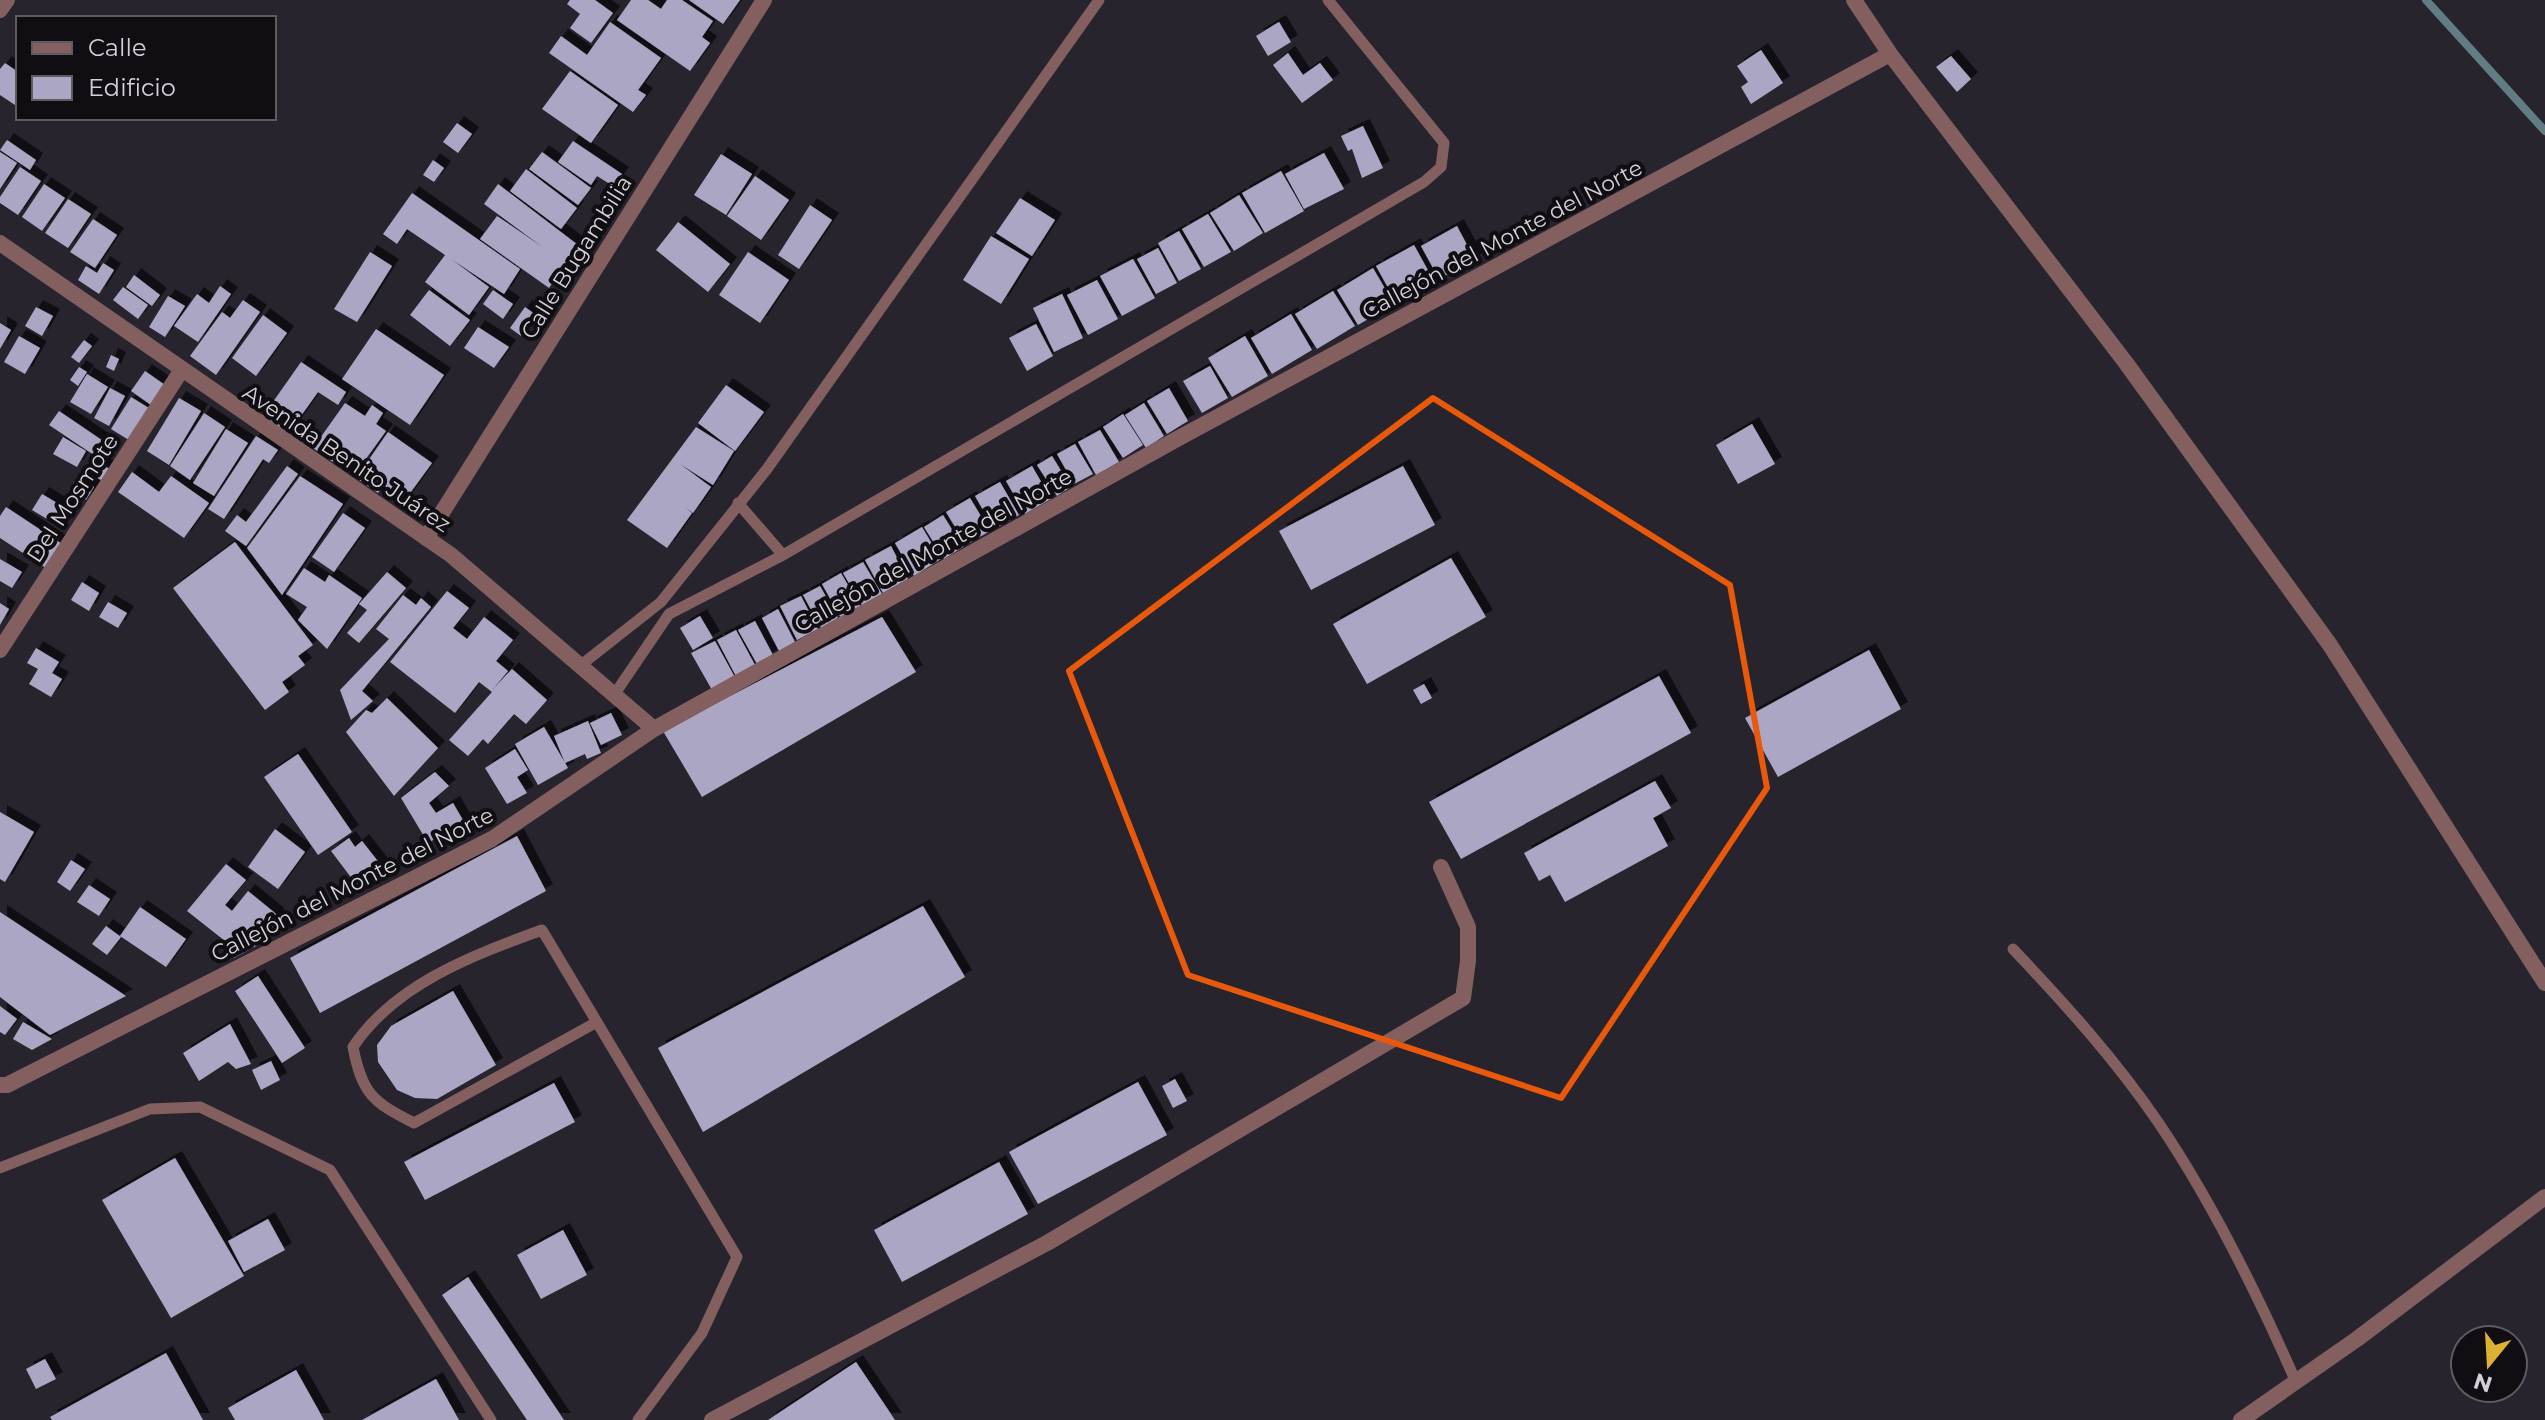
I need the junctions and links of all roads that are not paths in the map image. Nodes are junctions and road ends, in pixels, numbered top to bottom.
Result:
1 (7, 0) edge
2 (764, 0) edge
3 (1099, 0) edge
4 (1328, 0) edge
5 (1854, 0) edge
6 (0, 10) edge
7 (1890, 54) junction
8 (0, 243) edge
9 (181, 371) junction
10 (738, 503) junction
11 (426, 538) junction
12 (783, 555) junction
13 (661, 602) junction
14 (669, 614) junction
15 (0, 650) edge
16 (581, 665) junction
17 (614, 695) junction
18 (654, 729) junction
19 (1441, 867) dead end
20 (2013, 949) dead end
21 (2545, 983) edge
22 (597, 1022) junction
23 (0, 1085) edge
24 (0, 1168) edge
25 (2545, 1197) edge
26 (2296, 1382) junction
27 (491, 1420) edge
28 (638, 1420) edge
29 (712, 1420) edge
30 (2241, 1420) edge

1 - 6 street
2 - 11 street, Calle Bugambilia
3 - 10 lane
4 - 12 lane
5 - 7 street
7 - 18 street, Callejón del Monte del Norte
7 - 21 street
8 - 9 street, Avenida Benito Juárez
9 - 11 street, Avenida Benito Juárez
9 - 15 street, Del Mosmote
10 - 12 lane
10 - 13 lane
11 - 16 street, Avenida Benito Juárez
12 - 14 lane
13 - 14 lane
13 - 16 lane
14 - 17 lane
16 - 17 street, Avenida Benito Juárez
17 - 18 street, Avenida Benito Juárez
18 - 23 street, Callejón del Monte del Norte
19 - 29 street
20 - 26 lane
22 - 22 lane
22 - 28 lane
24 - 27 lane
25 - 26 street
26 - 30 street

